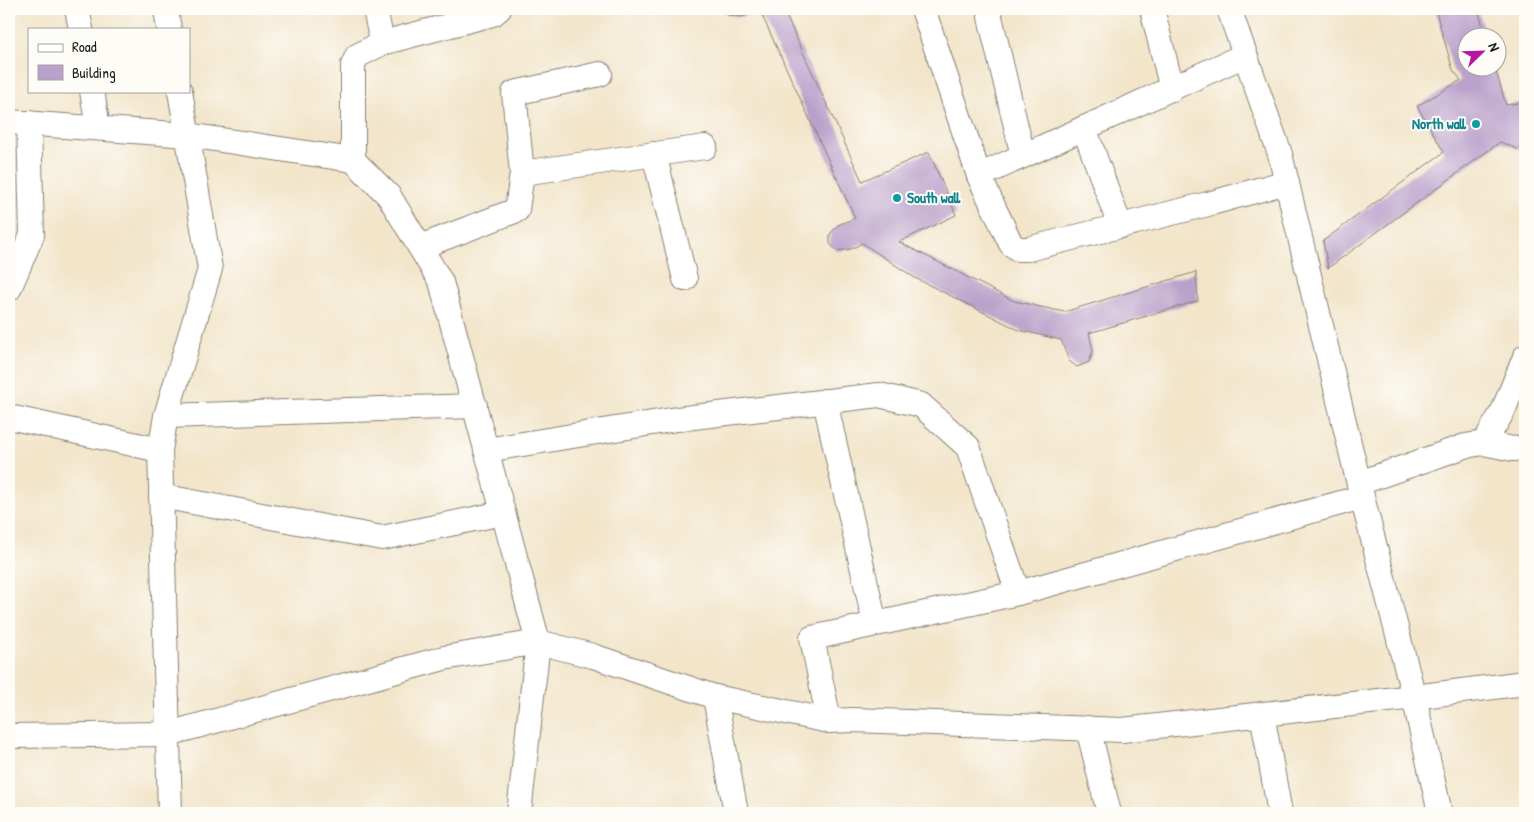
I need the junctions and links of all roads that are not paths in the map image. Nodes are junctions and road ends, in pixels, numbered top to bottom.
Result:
1 (77, 9) edge
2 (166, 9) edge
3 (376, 9) edge
4 (498, 9) edge
5 (923, 9) edge
6 (1152, 9) edge
7 (1229, 9) edge
8 (990, 17) dead end
9 (81, 28) edge
10 (169, 28) edge
11 (382, 43) junction
12 (1245, 55) junction
13 (600, 74) dead end
14 (1172, 88) junction
15 (92, 92) edge
16 (180, 92) edge
17 (19, 122) edge
18 (98, 128) junction
19 (1084, 128) junction
20 (188, 135) junction
21 (705, 147) dead end
22 (654, 154) junction
23 (1023, 156) junction
24 (353, 160) junction
25 (522, 173) junction
26 (979, 176) junction
27 (1286, 182) junction
28 (1120, 226) junction
29 (420, 246) junction
30 (685, 278) dead end
31 (9, 289) edge
32 (1525, 357) edge
33 (825, 401) junction
34 (475, 406) junction
35 (166, 416) junction
36 (9, 417) edge
37 (1484, 443) junction
38 (1525, 448) edge
39 (160, 450) junction
40 (486, 450) junction
41 (1360, 490) junction
42 (161, 496) junction
43 (504, 513) junction
44 (1018, 593) junction
45 (875, 624) junction
46 (538, 642) junction
47 (1525, 683) edge
48 (714, 697) junction
49 (1414, 697) junction
50 (1262, 714) junction
51 (829, 722) junction
52 (1088, 728) junction
53 (168, 734) junction
54 (9, 736) edge
55 (170, 813) edge
56 (519, 813) edge
57 (736, 813) edge
58 (1109, 813) edge
59 (1280, 813) edge
60 (1440, 813) edge

1 - 9 street
2 - 10 street
3 - 11 street
4 - 11 street
5 - 26 street
6 - 14 street
7 - 12 street
8 - 23 street
11 - 24 street
12 - 14 street
12 - 27 street
13 - 25 street
14 - 19 street
15 - 18 street
16 - 20 street
17 - 18 street
17 - 31 street
18 - 20 street
19 - 23 street
19 - 28 street
20 - 24 street
20 - 35 street
21 - 22 street
22 - 25 street
22 - 30 street
23 - 26 street
24 - 29 street
25 - 29 street
26 - 28 street
27 - 28 street
27 - 41 street
29 - 34 street
32 - 37 street
33 - 40 street
33 - 44 street
33 - 45 street
34 - 35 street
34 - 40 street
35 - 39 street
36 - 39 street
37 - 38 street
37 - 41 street
39 - 42 street
40 - 43 street
41 - 44 street
41 - 49 street
42 - 43 street
42 - 53 street
43 - 46 street
44 - 45 street
45 - 51 street
46 - 48 street
46 - 53 street
46 - 56 street
47 - 49 street
48 - 51 street
48 - 57 street
49 - 50 street
49 - 60 street
50 - 52 street
50 - 59 street
51 - 52 street
52 - 58 street
53 - 54 street
53 - 55 street

